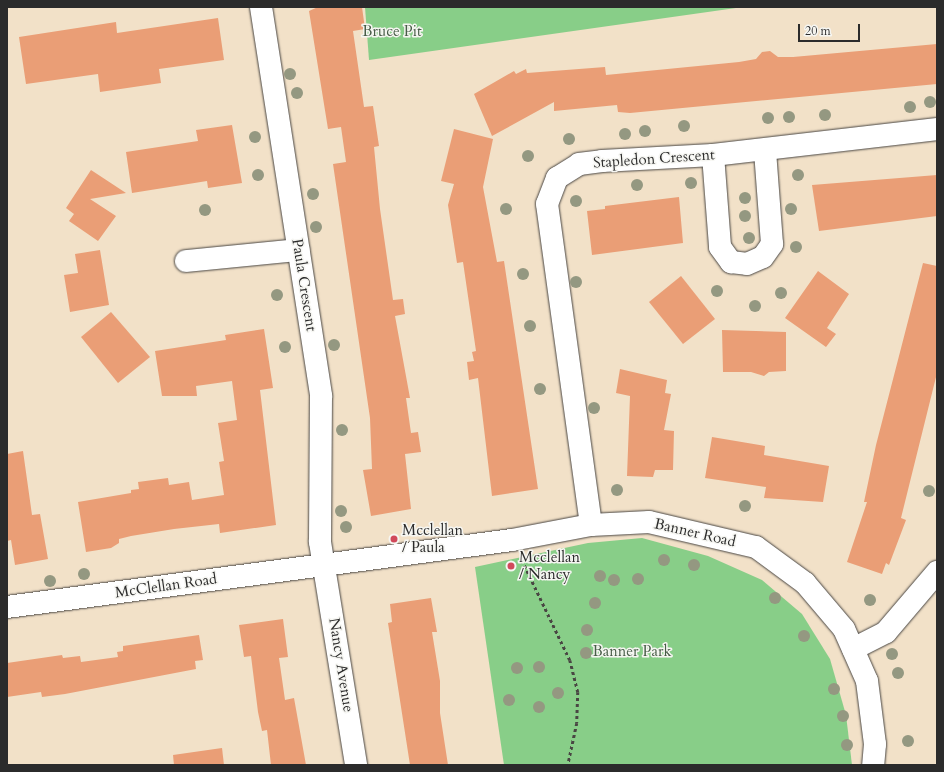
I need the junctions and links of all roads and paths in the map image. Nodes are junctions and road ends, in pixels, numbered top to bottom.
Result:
1 (261, 7) edge
2 (937, 129) edge
3 (765, 150) junction
4 (713, 155) junction
5 (298, 250) junction
6 (186, 261) dead end
7 (591, 525) junction
8 (512, 540) junction
9 (325, 564) junction
10 (937, 572) edge
11 (7, 607) edge
12 (853, 648) junction
13 (356, 765) edge
14 (568, 765) edge
15 (873, 765) edge

1 - 5 street, Paula Crescent
2 - 3 street, Stapledon Crescent
3 - 4 street, Stapledon Crescent
3 - 4 street
4 - 7 street, Stapledon Crescent
5 - 6 street
5 - 9 street, Paula Crescent
7 - 8 street, Banner Road
7 - 12 street, Banner Road
8 - 9 street, Banner Road
8 - 14 path
9 - 11 street, McClellan Road
9 - 13 street, Nancy Avenue
10 - 12 street
12 - 15 street, Banner Road

